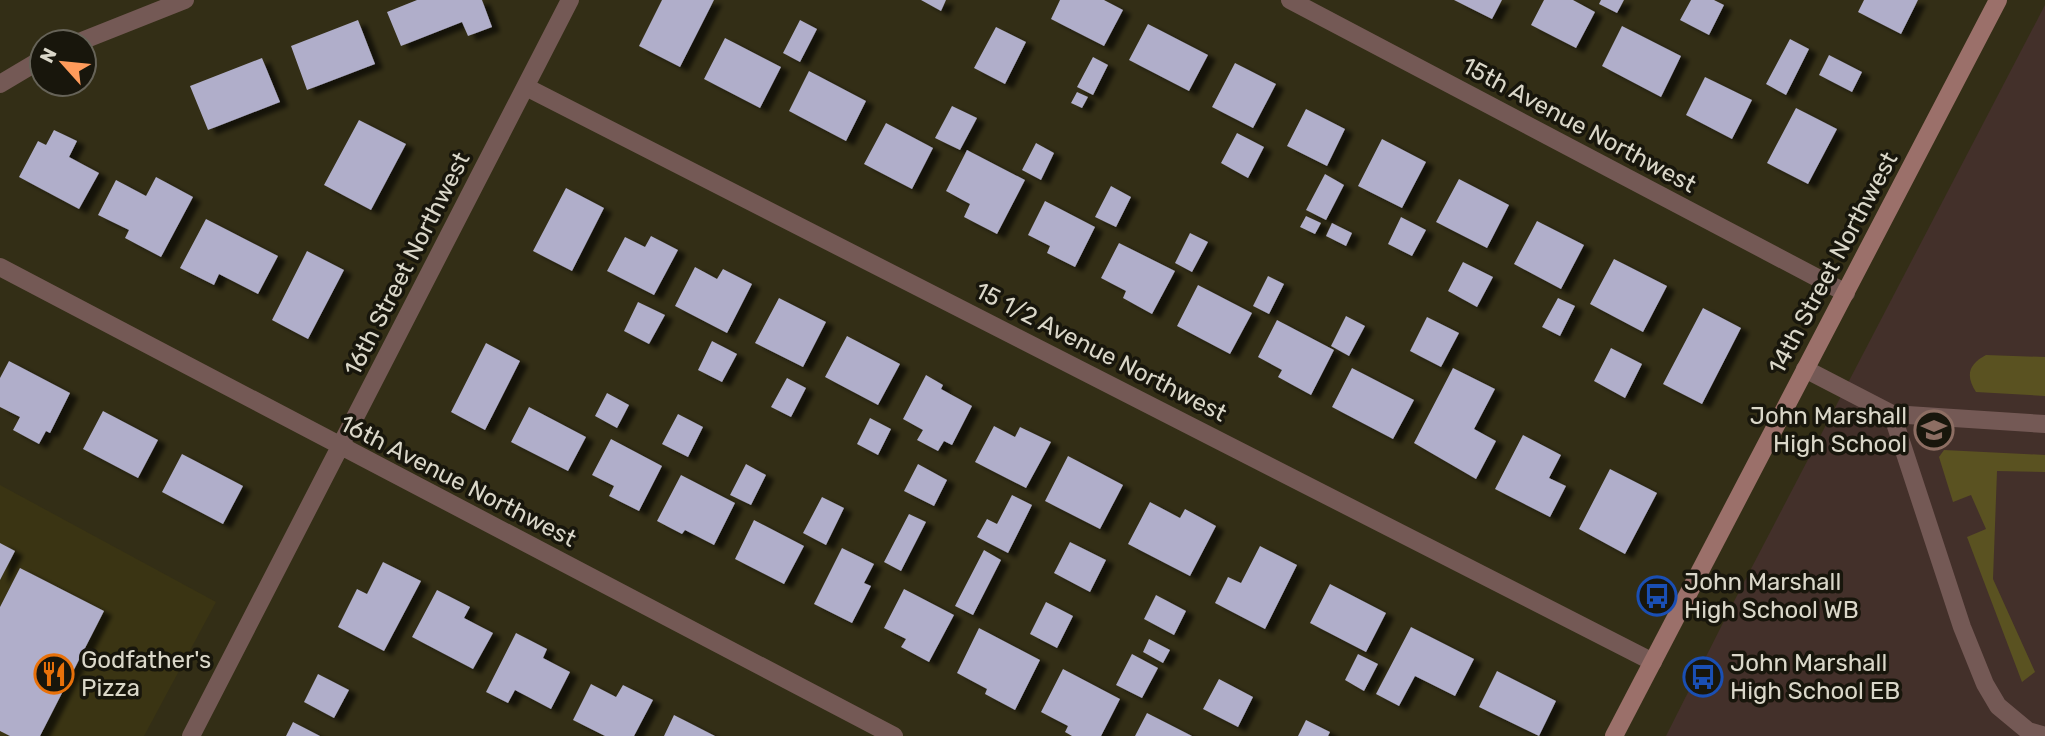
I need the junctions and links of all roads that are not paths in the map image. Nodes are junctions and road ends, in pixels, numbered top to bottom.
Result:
1 (186, 0) edge
2 (570, 0) edge
3 (1290, 0) edge
4 (1998, 0) edge
5 (98, 35) edge
6 (28, 67) edge
7 (0, 84) edge
8 (526, 87) junction
9 (0, 267) edge
10 (1846, 293) junction
11 (1805, 369) junction
12 (1892, 414) junction
13 (2045, 424) edge
14 (340, 447) junction
15 (1653, 662) junction
16 (191, 736) edge
17 (894, 736) edge
18 (1615, 736) edge
19 (2045, 736) edge

1 - 5 street
2 - 8 street, 16th Street Northwest
3 - 10 street, 15th Avenue Northwest
4 - 10 street, 14th Street Northwest
6 - 7 street
8 - 14 street, 16th Street Northwest
8 - 15 street, 15 1/2 Avenue Northwest
9 - 14 street, 16th Avenue Northwest
10 - 11 street, 14th Street Northwest
11 - 12 street
11 - 15 street, 14th Street Northwest
12 - 13 street
12 - 19 street
14 - 16 street, 16th Street Northwest
14 - 17 street, 16th Avenue Northwest
15 - 18 street, 14th Street Northwest

